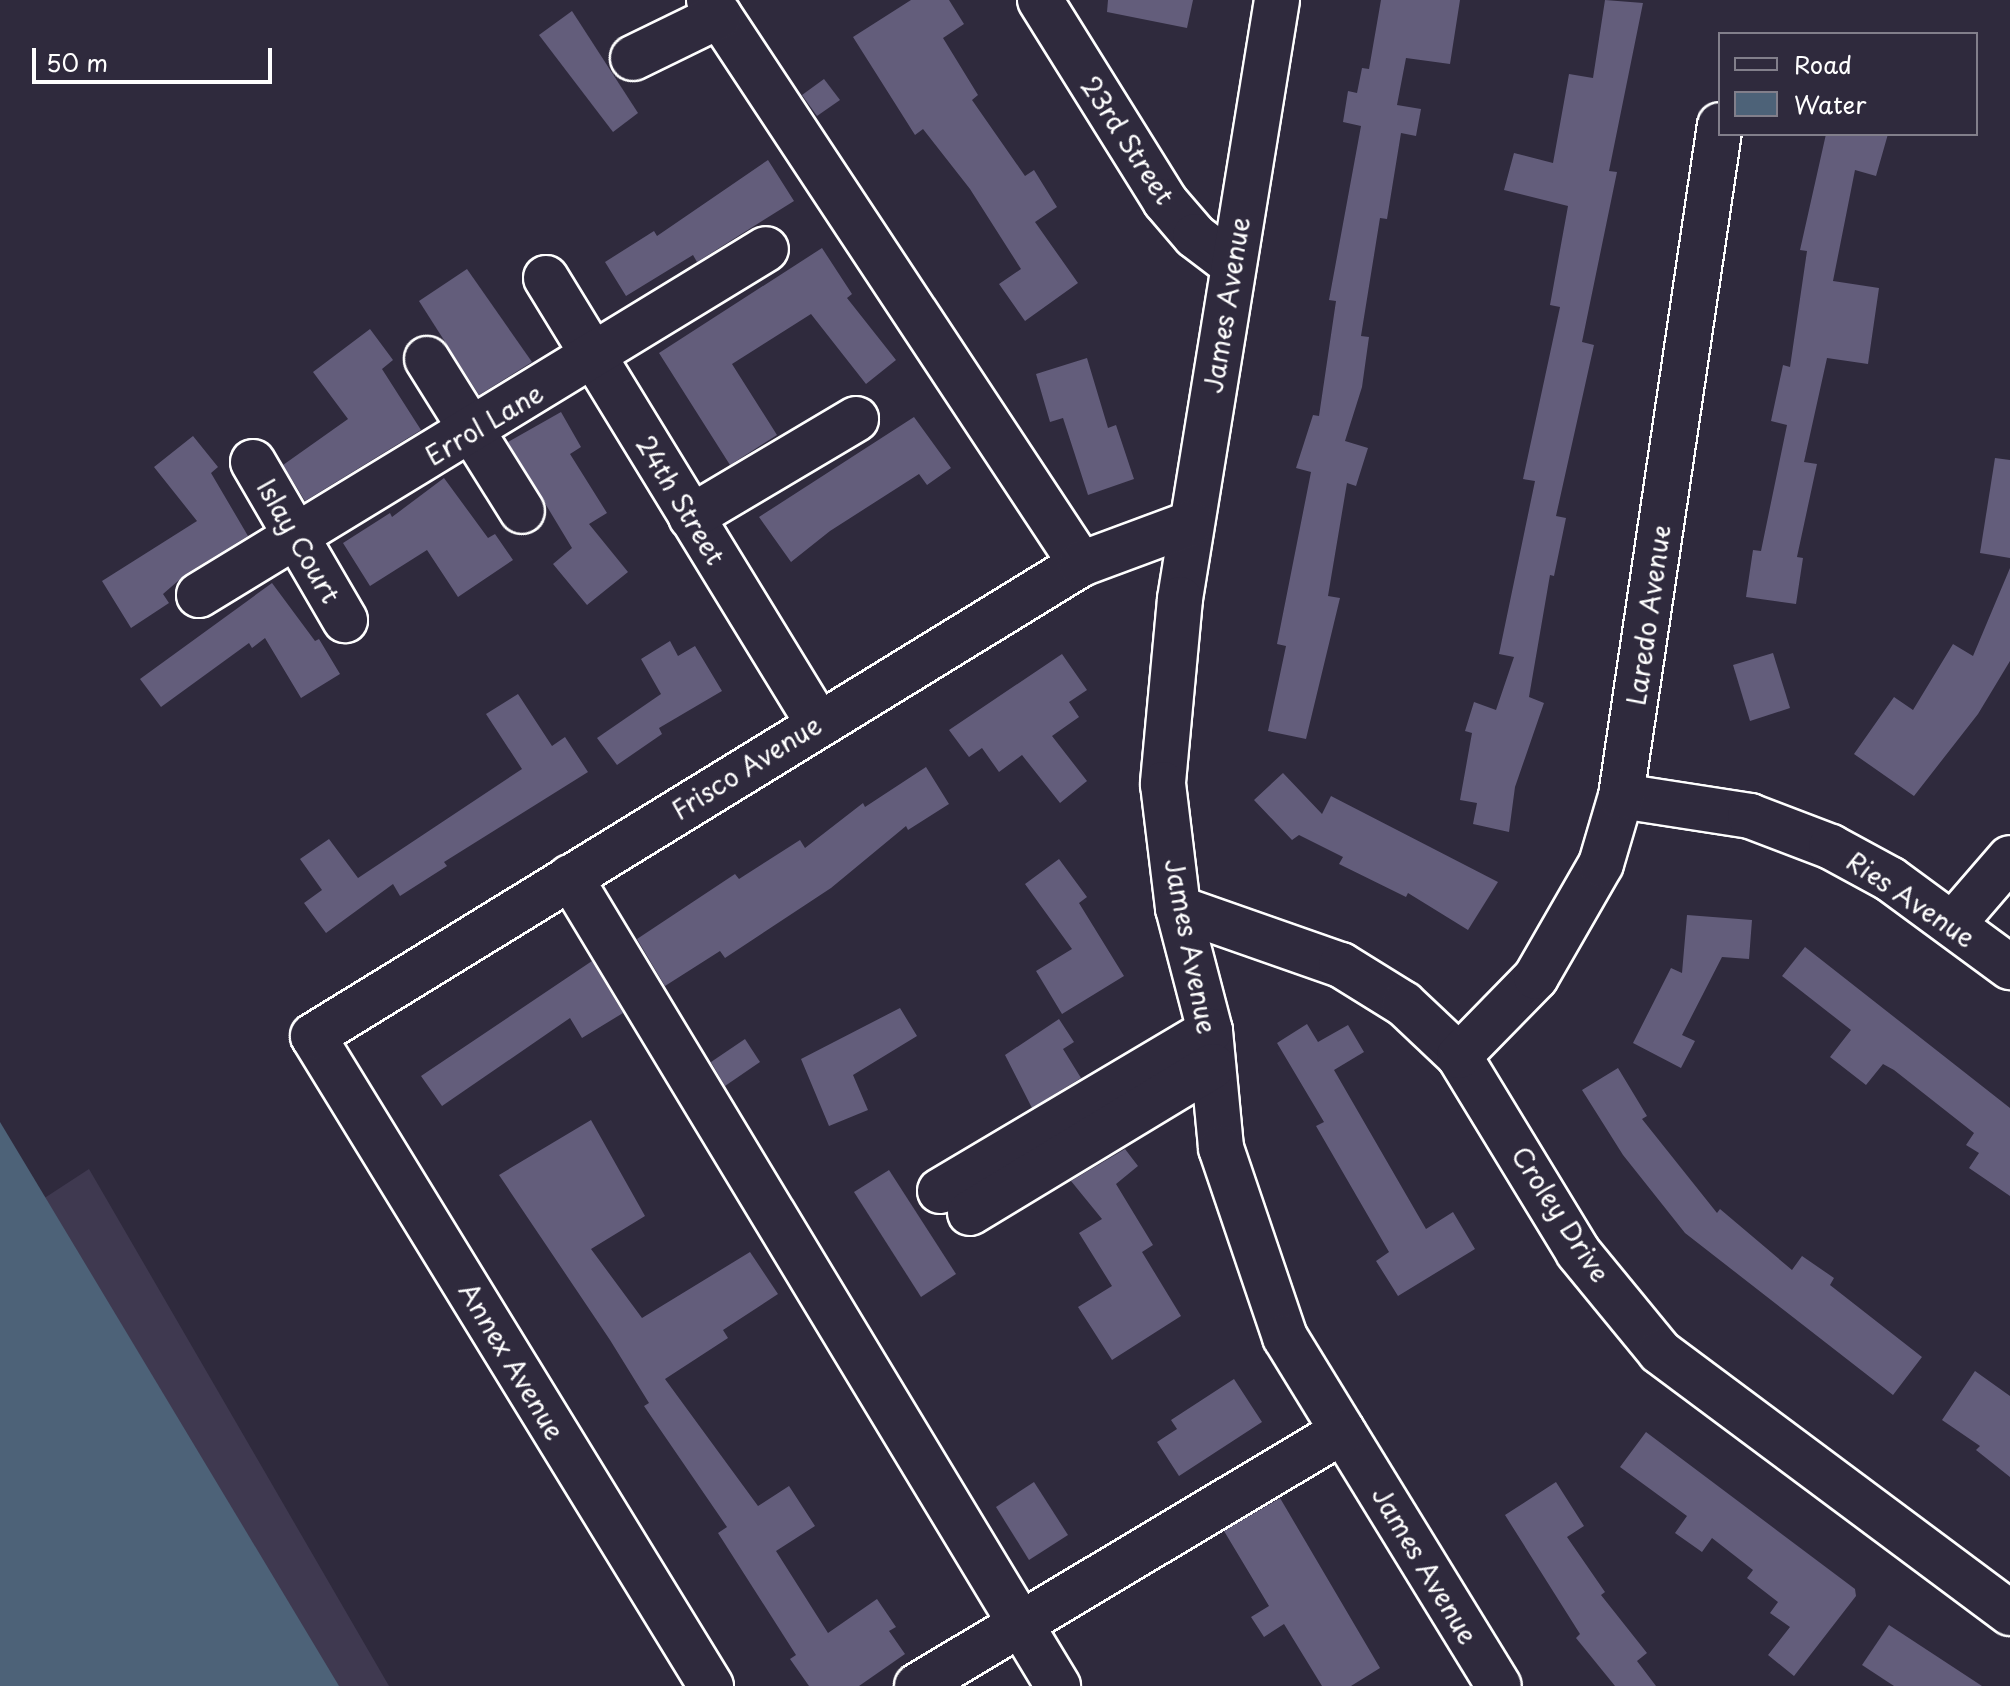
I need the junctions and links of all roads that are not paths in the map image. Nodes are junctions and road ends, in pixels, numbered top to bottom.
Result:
1 (1040, 0) edge
2 (1277, 0) edge
3 (714, 8) edge
4 (633, 58) dead end
5 (1718, 136) edge
6 (766, 249) dead end
7 (1233, 265) junction
8 (546, 278) dead end
9 (594, 357) junction
10 (427, 359) dead end
11 (856, 419) dead end
12 (472, 431) junction
13 (253, 462) dead end
14 (522, 511) dead end
15 (691, 517) junction
16 (1191, 523) junction
17 (297, 537) junction
18 (1081, 564) junction
19 (199, 595) dead end
20 (345, 620) dead end
21 (818, 723) junction
22 (1621, 796) junction
23 (2010, 858) edge
24 (570, 877) junction
25 (1178, 908) junction
26 (1953, 924) junction
27 (2010, 967) edge
28 (313, 1036) joint
29 (1211, 1049) junction
30 (1459, 1056) junction
31 (955, 1202) dead end
32 (1343, 1431) junction
33 (2010, 1613) edge
34 (1019, 1625) junction
35 (711, 1686) edge
36 (917, 1686) edge
37 (1058, 1686) edge
38 (1499, 1686) edge

1 - 7 street, 23rd Street
2 - 7 street, James Avenue
3 - 4 street
3 - 18 street
5 - 22 street, Laredo Avenue
6 - 9 street, Errol Lane
7 - 16 street, James Avenue
8 - 9 street, 24th Street
9 - 12 street, Errol Lane
9 - 15 street, 24th Street
10 - 12 street
11 - 15 street
12 - 14 street
12 - 17 street, Errol Lane
13 - 17 street, Islay Court
15 - 21 street, 24th Street
16 - 18 street, Frisco Avenue
16 - 25 street, James Avenue
17 - 19 street, Errol Lane
17 - 20 street, Islay Court
18 - 21 street, Frisco Avenue
21 - 24 street, Frisco Avenue
22 - 26 street, Ries Avenue
22 - 30 street, Laredo Avenue
23 - 26 street
24 - 28 street, Frisco Avenue
24 - 34 street
25 - 29 street, James Avenue
25 - 30 street, Croley Drive
26 - 27 street, Ries Avenue
28 - 35 street, Annex Avenue
29 - 31 street
29 - 32 street, James Avenue
30 - 33 street, Croley Drive
32 - 34 street
32 - 38 street, James Avenue
34 - 36 street
34 - 37 street

